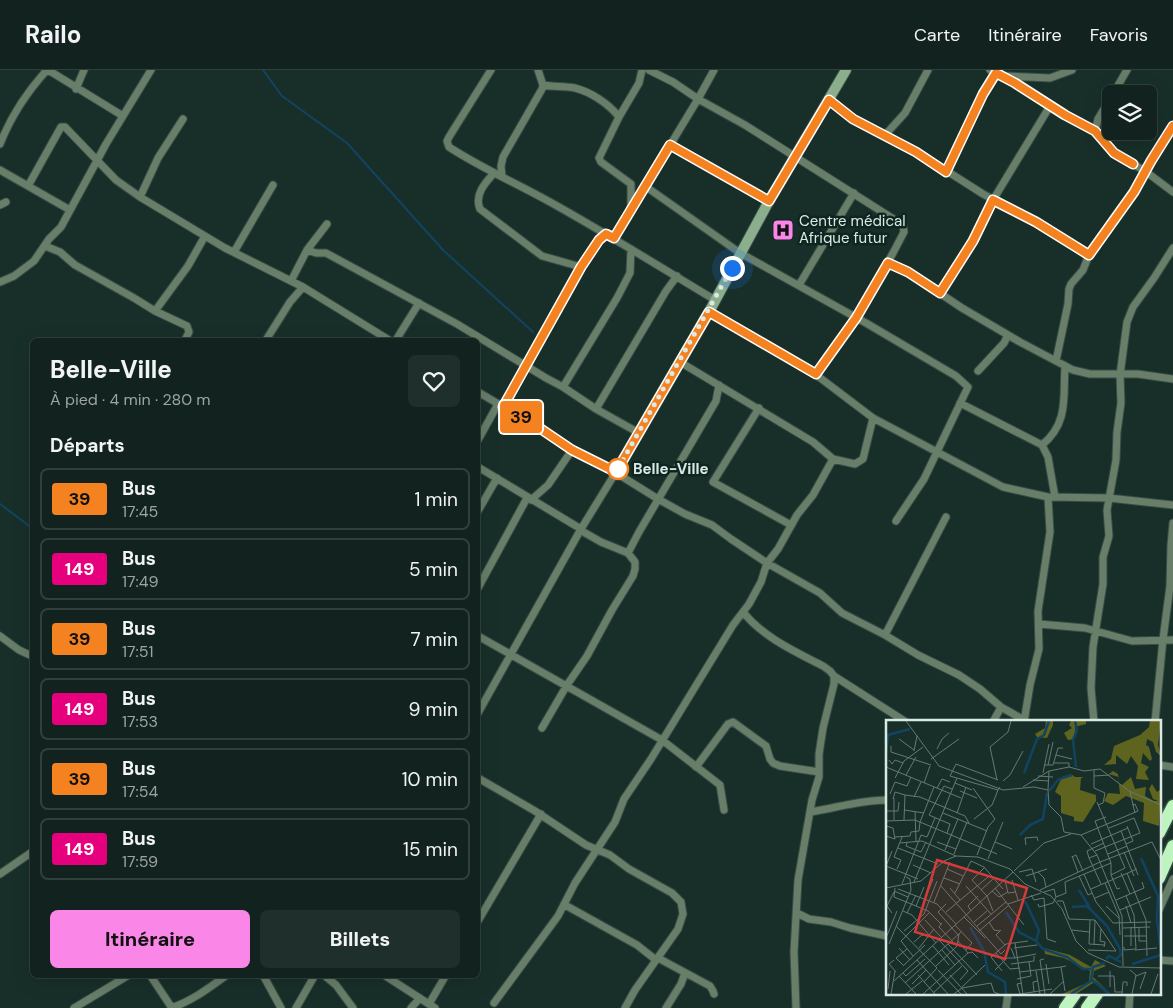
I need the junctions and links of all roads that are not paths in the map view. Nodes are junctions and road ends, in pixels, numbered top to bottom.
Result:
1 (48, 70) edge
2 (84, 70) edge
3 (151, 70) edge
4 (491, 70) edge
5 (538, 70) edge
6 (642, 70) edge
7 (649, 70) edge
8 (714, 70) edge
9 (846, 70) edge
10 (928, 70) edge
11 (1072, 70) edge
12 (1127, 70) edge
13 (997, 72) edge
14 (543, 84) junction
15 (1118, 85) edge
16 (76, 89) junction
17 (698, 99) junction
18 (829, 100) junction
19 (1050, 106) junction
20 (1102, 112) edge
21 (123, 116) junction
22 (619, 117) junction
23 (183, 119) dead end
24 (1173, 126) edge
25 (1095, 131) junction
26 (885, 136) junction
27 (0, 144) edge
28 (670, 145) junction
29 (795, 157) junction
30 (97, 161) junction
31 (0, 170) edge
32 (1146, 171) junction
33 (946, 172) junction
34 (494, 173) junction
35 (502, 176) junction
36 (273, 185) dead end
37 (28, 186) junction
38 (645, 186) junction
39 (1173, 192) edge
40 (854, 193) junction
41 (140, 197) junction
42 (993, 200) junction
43 (769, 201) junction
44 (631, 208) junction
45 (70, 210) junction
46 (327, 224) dead end
47 (606, 234) junction
48 (205, 236) junction
49 (614, 238) junction
50 (46, 246) junction
51 (1173, 248) edge
52 (631, 249) junction
53 (308, 250) junction
54 (234, 252) junction
55 (740, 253) junction
56 (1089, 255) junction
57 (888, 263) junction
58 (581, 267) junction
59 (677, 276) junction
60 (291, 281) junction
61 (0, 282) edge
62 (798, 285) junction
63 (303, 287) junction
64 (940, 293) junction
65 (715, 300) junction
66 (419, 303) junction
67 (155, 311) junction
68 (709, 312) junction
69 (856, 318) junction
70 (1008, 335) junction
71 (186, 338) edge
72 (267, 338) edge
73 (386, 338) edge
74 (397, 338) edge
75 (479, 338) edge
76 (480, 338) edge
77 (1056, 361) junction
78 (680, 362) junction
79 (1065, 366) junction
80 (526, 367) junction
81 (978, 371) dead end
82 (816, 374) junction
83 (1120, 375) junction
84 (1173, 379) edge
85 (719, 385) junction
86 (564, 386) junction
87 (480, 393) edge
88 (960, 403) junction
89 (500, 405) junction
90 (759, 408) junction
91 (596, 409) junction
92 (873, 418) junction
93 (638, 433) junction
94 (480, 437) edge
95 (1042, 445) junction
96 (572, 450) junction
97 (937, 452) junction
98 (834, 459) junction
99 (480, 468) edge
100 (616, 472) junction
101 (497, 478) junction
102 (1052, 497) junction
103 (1109, 498) junction
104 (529, 499) junction
105 (658, 499) junction
106 (1173, 505) edge
107 (480, 508) edge
108 (946, 517) dead end
109 (896, 521) dead end
110 (1173, 522) edge
111 (791, 525) junction
112 (580, 529) junction
113 (628, 553) junction
114 (767, 563) junction
115 (480, 585) edge
116 (743, 612) junction
117 (1039, 624) junction
118 (1096, 631) junction
119 (885, 634) junction
120 (0, 636) edge
121 (480, 637) edge
122 (1163, 639) junction
123 (1173, 640) edge
124 (30, 655) edge
125 (510, 655) junction
126 (834, 676) junction
127 (567, 685) junction
128 (1002, 708) junction
129 (480, 709) edge
130 (903, 720) edge
131 (994, 720) edge
132 (1022, 720) edge
133 (1024, 720) edge
134 (1094, 720) edge
135 (1155, 720) edge
136 (542, 728) dead end
137 (662, 740) junction
138 (1160, 764) edge
139 (696, 767) junction
140 (1173, 767) edge
141 (819, 772) junction
142 (480, 779) edge
143 (886, 800) edge
144 (1173, 806) edge
145 (724, 810) dead end
146 (810, 812) junction
147 (540, 814) junction
148 (1160, 831) edge
149 (1173, 846) edge
150 (597, 849) junction
151 (30, 853) edge
152 (0, 874) edge
153 (1160, 876) edge
154 (1173, 879) edge
155 (565, 905) junction
156 (1160, 908) edge
157 (797, 913) junction
158 (480, 918) edge
159 (886, 936) edge
160 (657, 959) junction
161 (1160, 960) edge
162 (1173, 961) edge
163 (685, 973) junction
164 (123, 978) edge
165 (152, 978) edge
166 (223, 978) edge
167 (265, 978) edge
168 (314, 978) edge
169 (328, 978) edge
170 (389, 978) edge
171 (445, 978) edge
172 (714, 994) dead end
173 (1073, 996) edge
174 (1096, 996) edge
175 (420, 998) junction
176 (494, 1003) dead end
177 (432, 1006) edge
178 (74, 1008) edge
179 (172, 1008) edge
180 (280, 1008) edge
181 (296, 1008) edge
182 (353, 1008) edge
183 (411, 1008) edge
184 (625, 1008) edge
185 (666, 1008) edge
186 (796, 1008) edge
187 (1064, 1008) edge
188 (1087, 1008) edge

1 - 16 street
1 - 27 street
2 - 16 street
3 - 21 street
4 - 34 street
5 - 14 street
6 - 22 street
7 - 17 street
8 - 17 street
9 - 18 street
10 - 26 street
11 - 13 street
12 - 15 street
13 - 19 street
13 - 33 street
14 - 22 street
14 - 35 street
16 - 21 street
17 - 28 street
17 - 29 street
18 - 26 street
18 - 29 street
19 - 25 street
19 - 42 street
20 - 25 street
21 - 30 street
22 - 44 street
23 - 41 street
24 - 32 street
25 - 32 street
26 - 33 street
28 - 38 street
28 - 43 street
29 - 40 street
29 - 43 street
30 - 37 street
30 - 41 street
30 - 45 street
31 - 37 street
32 - 39 street
32 - 56 street
33 - 42 street
34 - 35 street
34 - 58 street
35 - 47 street
36 - 54 street
37 - 45 street
38 - 44 street
38 - 55 street
40 - 57 street
40 - 62 street
41 - 48 street
42 - 56 street
42 - 64 street
43 - 55 street
44 - 49 street
45 - 50 street
46 - 53 street
47 - 49 street
47 - 58 street
48 - 54 street
48 - 67 street
49 - 52 street
50 - 61 street
50 - 67 street
51 - 83 street
52 - 59 street
52 - 86 street
53 - 60 street
53 - 66 street
54 - 60 street
55 - 62 street
55 - 65 street
56 - 77 street
57 - 64 street
57 - 69 street
58 - 80 street
59 - 65 street
59 - 91 street
60 - 63 street
62 - 69 street
63 - 72 street
63 - 73 street
64 - 70 street
65 - 68 street
66 - 74 street
66 - 75 street
67 - 71 street
68 - 78 street
68 - 82 street
69 - 82 street
69 - 88 street
70 - 77 street
70 - 81 street
76 - 80 street
77 - 79 street
78 - 85 street
78 - 93 street
79 - 83 street
79 - 95 street
80 - 86 street
80 - 89 street
82 - 92 street
83 - 84 street
83 - 103 street
85 - 90 street
85 - 105 street
86 - 91 street
87 - 89 street
88 - 95 street
88 - 97 street
89 - 94 street
89 - 96 street
90 - 98 street
90 - 111 street
91 - 93 street
92 - 97 street
92 - 98 street
93 - 100 street
95 - 102 street
96 - 100 street
96 - 104 street
97 - 102 street
97 - 109 street
98 - 111 street
99 - 101 street
100 - 105 street
100 - 112 street
101 - 104 street
101 - 107 street
102 - 103 street
102 - 117 street
103 - 106 street
103 - 118 street
104 - 112 street
104 - 115 street
105 - 113 street
105 - 114 street
108 - 119 street
110 - 122 street
111 - 114 street
112 - 113 street
112 - 125 street
113 - 127 street
114 - 116 street
114 - 119 street
116 - 126 street
116 - 137 street
117 - 118 street
117 - 133 street
118 - 122 street
118 - 134 street
119 - 128 street
120 - 124 street
121 - 125 street
122 - 123 street
122 - 135 street
125 - 127 street
125 - 129 street
126 - 130 street
126 - 141 street
127 - 136 street
127 - 137 street
128 - 131 street
128 - 132 street
137 - 139 street
137 - 150 street
138 - 140 street
139 - 141 street
139 - 145 street
141 - 146 street
142 - 147 street
143 - 146 street
144 - 148 highway
146 - 157 street
147 - 150 street
147 - 158 street
149 - 153 highway
150 - 155 street
150 - 160 street
151 - 152 street
154 - 156 street
155 - 160 street
155 - 176 street
157 - 159 street
157 - 186 street
160 - 163 street
160 - 184 street
161 - 162 street
163 - 172 street
163 - 185 street
164 - 178 street
165 - 179 street
166 - 179 street
167 - 180 street
168 - 181 street
169 - 182 street
170 - 175 street
171 - 177 street
173 - 187 highway
174 - 188 highway
175 - 177 street
175 - 183 street

